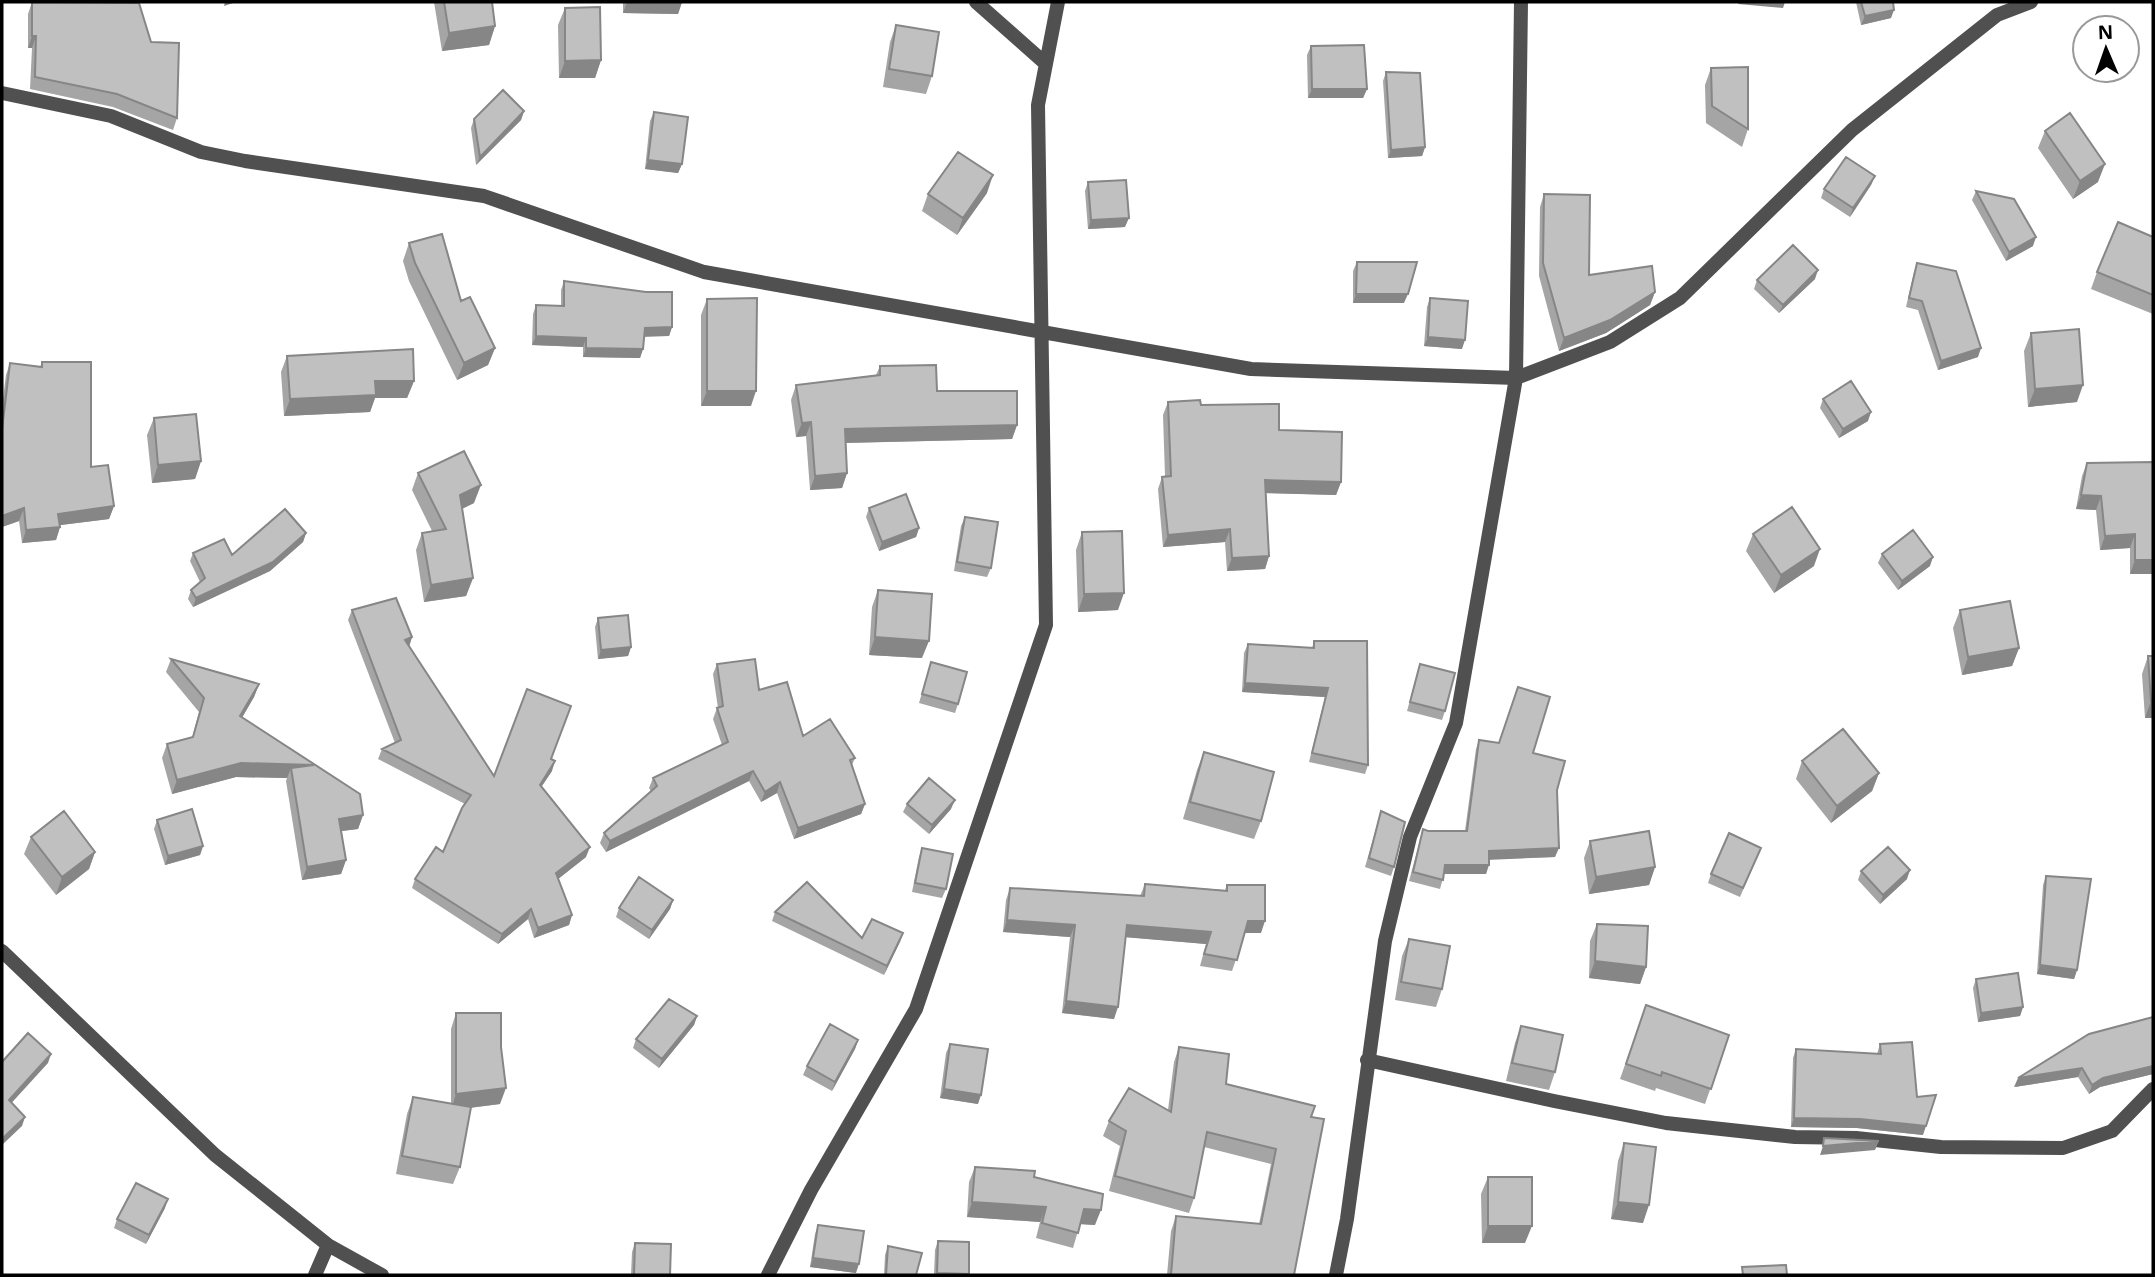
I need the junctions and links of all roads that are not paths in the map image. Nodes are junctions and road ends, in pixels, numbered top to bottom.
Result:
1 (976, 2) edge
2 (1058, 2) edge
3 (1521, 2) edge
4 (2031, 2) edge
5 (1998, 8) edge
6 (1045, 64) junction
7 (2, 93) edge
8 (1041, 331) junction
9 (1516, 378) junction
10 (2, 951) edge
11 (1367, 1060) junction
12 (2153, 1089) edge
13 (328, 1245) junction
14 (315, 1275) edge
15 (382, 1275) edge
16 (768, 1275) edge
17 (1336, 1275) edge

1 - 6 street
2 - 6 street
3 - 9 street
4 - 5 street
5 - 9 street
6 - 8 street
7 - 8 street
8 - 9 street
8 - 16 street
9 - 11 street
10 - 13 street
11 - 12 street
11 - 17 street
13 - 14 street
13 - 15 street

